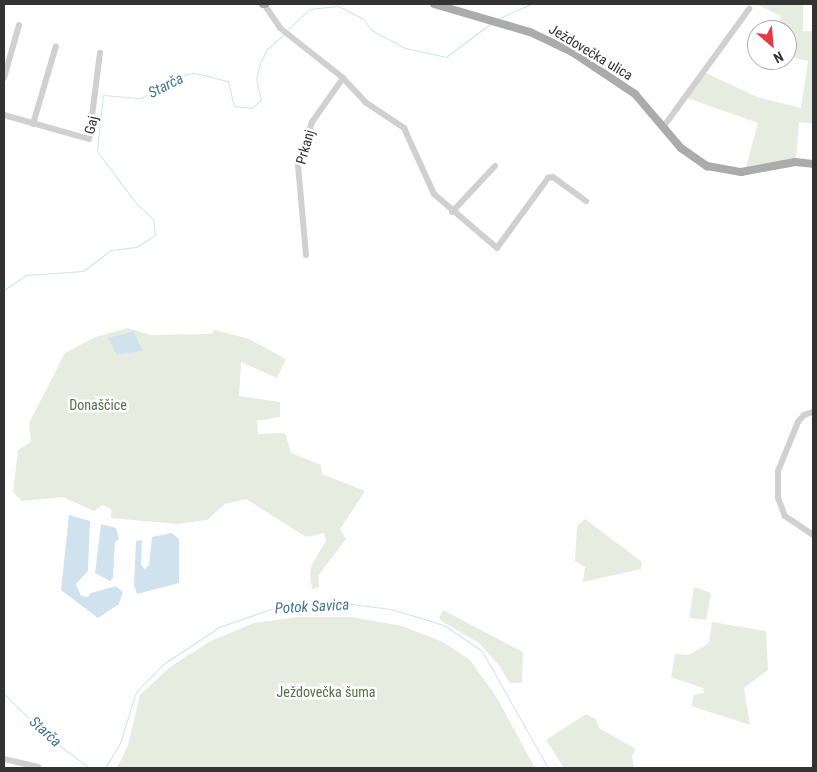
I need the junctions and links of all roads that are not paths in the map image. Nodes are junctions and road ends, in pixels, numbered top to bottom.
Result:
1 (264, 4) edge
2 (434, 4) edge
3 (748, 8) dead end
4 (19, 24) dead end
5 (56, 46) dead end
6 (100, 53) dead end
7 (4, 78) edge
8 (343, 78) junction
9 (4, 115) edge
10 (33, 124) junction
11 (664, 126) junction
12 (813, 164) edge
13 (496, 166) dead end
14 (586, 201) dead end
15 (452, 212) junction
16 (306, 256) dead end
17 (813, 412) edge
18 (813, 535) edge
19 (4, 759) edge
20 (38, 767) dead end

1 - 8 street
2 - 11 main road, Ježdovečka ulica
3 - 11 street
4 - 7 street
5 - 10 street
6 - 10 street, Gaj
8 - 15 street
8 - 16 street, Prkanj
9 - 10 street, Gaj
11 - 12 main road, Ježdovečka ulica
13 - 15 street
14 - 15 street
17 - 18 street
19 - 20 street

